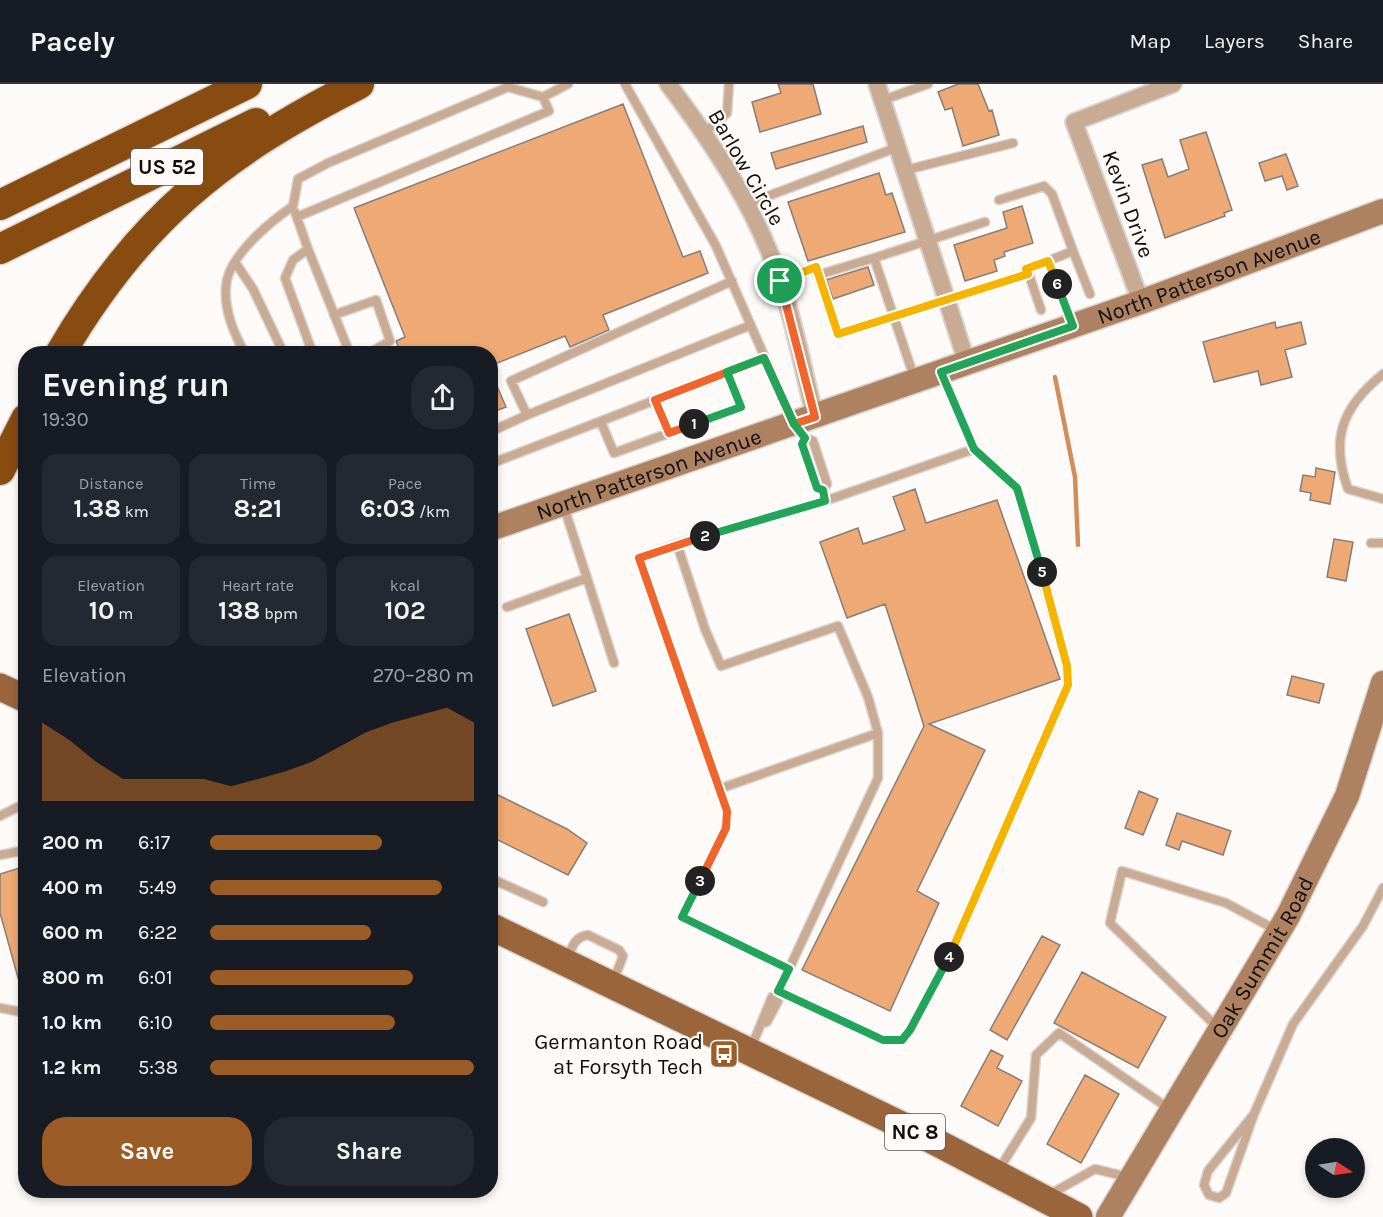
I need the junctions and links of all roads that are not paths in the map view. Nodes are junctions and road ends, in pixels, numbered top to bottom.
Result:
1 (247, 84) edge
2 (334, 84) edge
3 (359, 84) edge
4 (568, 84) edge
5 (625, 84) edge
6 (668, 84) edge
7 (729, 84) edge
8 (877, 84) edge
9 (928, 84) edge
10 (1173, 84) edge
11 (543, 97) junction
12 (883, 100) junction
13 (704, 133) junction
14 (1013, 142) dead end
15 (125, 144) junction
16 (898, 147) junction
17 (906, 170) junction
18 (0, 190) edge
19 (999, 200) dead end
20 (747, 204) junction
21 (0, 205) edge
22 (293, 206) junction
23 (1383, 210) edge
24 (297, 216) junction
25 (985, 222) dead end
26 (928, 240) junction
27 (0, 249) edge
28 (308, 249) junction
29 (1073, 251) junction
30 (874, 258) junction
31 (1048, 261) junction
32 (235, 262) junction
33 (1028, 274) junction
34 (818, 275) junction
35 (732, 281) junction
36 (780, 281) junction
37 (1090, 294) dead end
38 (946, 299) junction
39 (1141, 302) junction
40 (1041, 310) dead end
41 (334, 315) junction
42 (894, 317) junction
43 (751, 325) junction
44 (1073, 326) junction
45 (65, 346) edge
46 (242, 346) edge
47 (280, 346) edge
48 (310, 346) edge
49 (347, 346) edge
50 (382, 346) edge
51 (764, 358) junction
52 (966, 363) junction
53 (727, 372) junction
54 (941, 372) junction
55 (1383, 374) edge
56 (916, 381) junction
57 (655, 400) junction
58 (527, 415) junction
59 (601, 422) junction
60 (804, 426) junction
61 (498, 428) edge
62 (669, 433) junction
63 (18, 435) edge
64 (974, 449) junction
65 (498, 461) edge
66 (0, 470) edge
67 (1383, 499) edge
68 (825, 501) junction
69 (563, 503) junction
70 (498, 525) edge
71 (1371, 543) dead end
72 (1383, 543) edge
73 (677, 544) junction
74 (587, 578) junction
75 (507, 607) dead end
76 (614, 663) dead end
77 (1383, 683) edge
78 (878, 733) junction
79 (719, 789) junction
80 (18, 807) edge
81 (0, 816) edge
82 (18, 852) edge
83 (0, 855) edge
84 (498, 882) edge
85 (1383, 888) edge
86 (543, 902) dead end
87 (498, 930) edge
88 (1278, 932) junction
89 (789, 969) junction
90 (777, 994) junction
91 (0, 1008) edge
92 (18, 1011) edge
93 (1220, 1030) junction
94 (749, 1051) junction
95 (1172, 1110) junction
96 (1254, 1114) junction
97 (996, 1174) junction
98 (1132, 1178) junction
99 (1043, 1198) junction
100 (1079, 1217) edge
101 (1108, 1217) edge

1 - 15 highway, US 52
2 - 27 highway, US 52
3 - 45 highway
4 - 11 lane
5 - 35 lane
6 - 13 street, Barlow Circle
7 - 13 lane
8 - 12 street
9 - 12 lane
10 - 39 street, Kevin Drive
11 - 22 lane
11 - 24 lane
12 - 16 street
13 - 20 street, Barlow Circle
14 - 17 lane
15 - 18 highway
15 - 21 highway, US 52
16 - 17 street
16 - 20 lane
17 - 26 street
19 - 29 lane
20 - 36 street, Barlow Circle
22 - 24 lane
22 - 32 lane
23 - 39 main road, North Patterson Avenue
24 - 28 lane
25 - 26 lane
26 - 30 lane
26 - 38 street
28 - 41 lane
28 - 48 lane
29 - 31 lane
29 - 37 lane
30 - 34 lane
30 - 42 lane
31 - 33 lane
31 - 44 lane
32 - 46 lane
32 - 47 lane
33 - 38 lane
33 - 40 lane
34 - 36 lane
34 - 42 lane
35 - 43 lane
35 - 58 lane
36 - 60 street, Barlow Circle
38 - 42 lane
38 - 52 street
39 - 44 main road, North Patterson Avenue
41 - 49 lane
41 - 50 lane
42 - 56 lane
43 - 51 lane
43 - 58 lane
44 - 52 main road, North Patterson Avenue
51 - 53 lane
51 - 60 lane
52 - 54 main road, North Patterson Avenue
53 - 57 lane
53 - 62 lane
54 - 56 main road, North Patterson Avenue
54 - 64 lane
55 - 67 lane
56 - 60 main road, North Patterson Avenue
57 - 59 lane
57 - 62 lane
58 - 61 lane
59 - 62 lane
59 - 65 lane
60 - 68 lane
60 - 69 main road, North Patterson Avenue
63 - 66 highway
64 - 68 lane
64 - 90 lane
68 - 73 lane
69 - 70 main road, North Patterson Avenue
69 - 74 lane
71 - 72 lane
73 - 78 lane
73 - 79 lane
74 - 75 lane
74 - 76 lane
77 - 88 main road, Oak Summit Road
78 - 79 lane
78 - 89 lane
79 - 89 lane
80 - 81 lane
82 - 83 lane
84 - 86 lane
85 - 96 lane
87 - 94 main road, NC 8
88 - 93 main road, Oak Summit Road
88 - 93 lane
89 - 90 lane
90 - 94 lane
91 - 92 lane
93 - 95 main road, Oak Summit Road
94 - 97 main road, NC 8
95 - 97 lane
95 - 98 main road, Oak Summit Road
96 - 96 lane
97 - 99 main road, NC 8
98 - 99 lane
98 - 101 main road, Oak Summit Road
99 - 100 main road, NC 8

